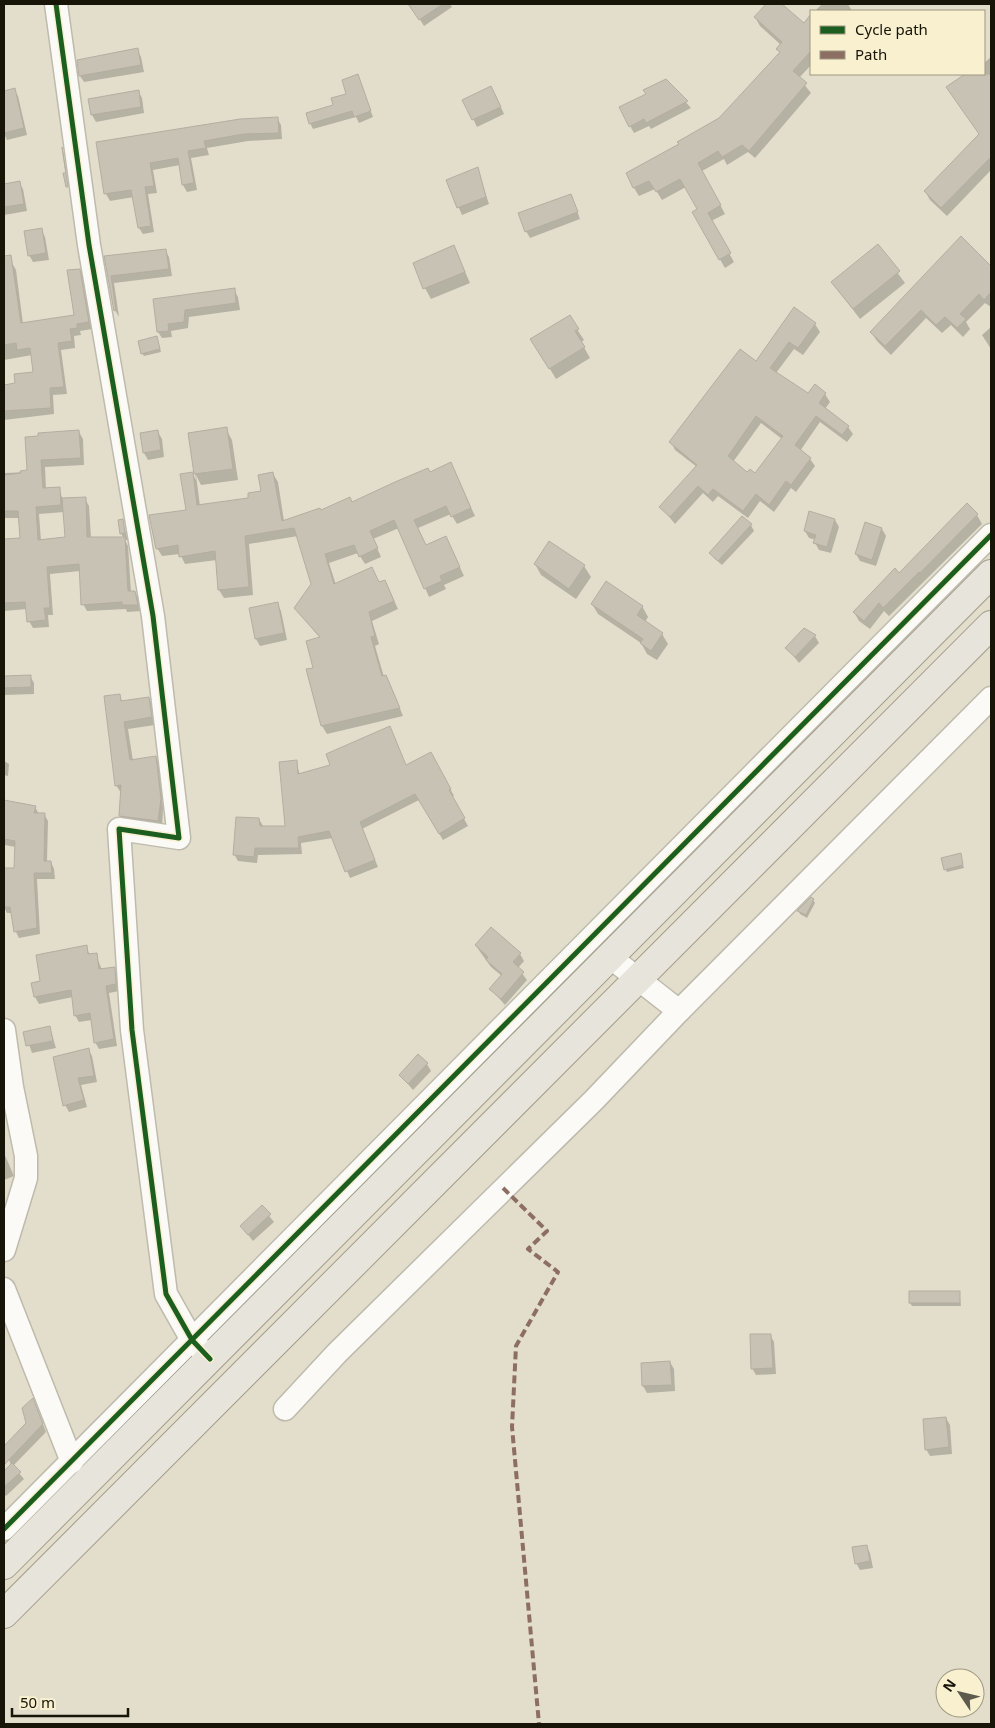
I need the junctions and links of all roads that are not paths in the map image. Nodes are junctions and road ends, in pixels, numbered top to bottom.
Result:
1 (56, 4) edge
2 (991, 535) edge
3 (991, 574) edge
4 (991, 625) edge
5 (991, 698) edge
6 (610, 957) junction
7 (638, 978) junction
8 (679, 1011) junction
9 (4, 1030) edge
10 (4, 1250) edge
11 (4, 1289) edge
12 (201, 1349) junction
13 (285, 1409) dead end
14 (72, 1462) junction
15 (64, 1504) junction
16 (4, 1530) edge
17 (88, 1530) junction
18 (4, 1565) edge
19 (4, 1614) edge

1 - 12 street
2 - 12 street
3 - 6 main road
4 - 7 main road
5 - 8 street
6 - 7 street
6 - 12 main road
7 - 8 street
7 - 17 main road
8 - 13 street
9 - 10 street
11 - 14 street
12 - 14 street
12 - 15 main road
14 - 16 street
15 - 17 main road
15 - 18 main road
17 - 19 main road

